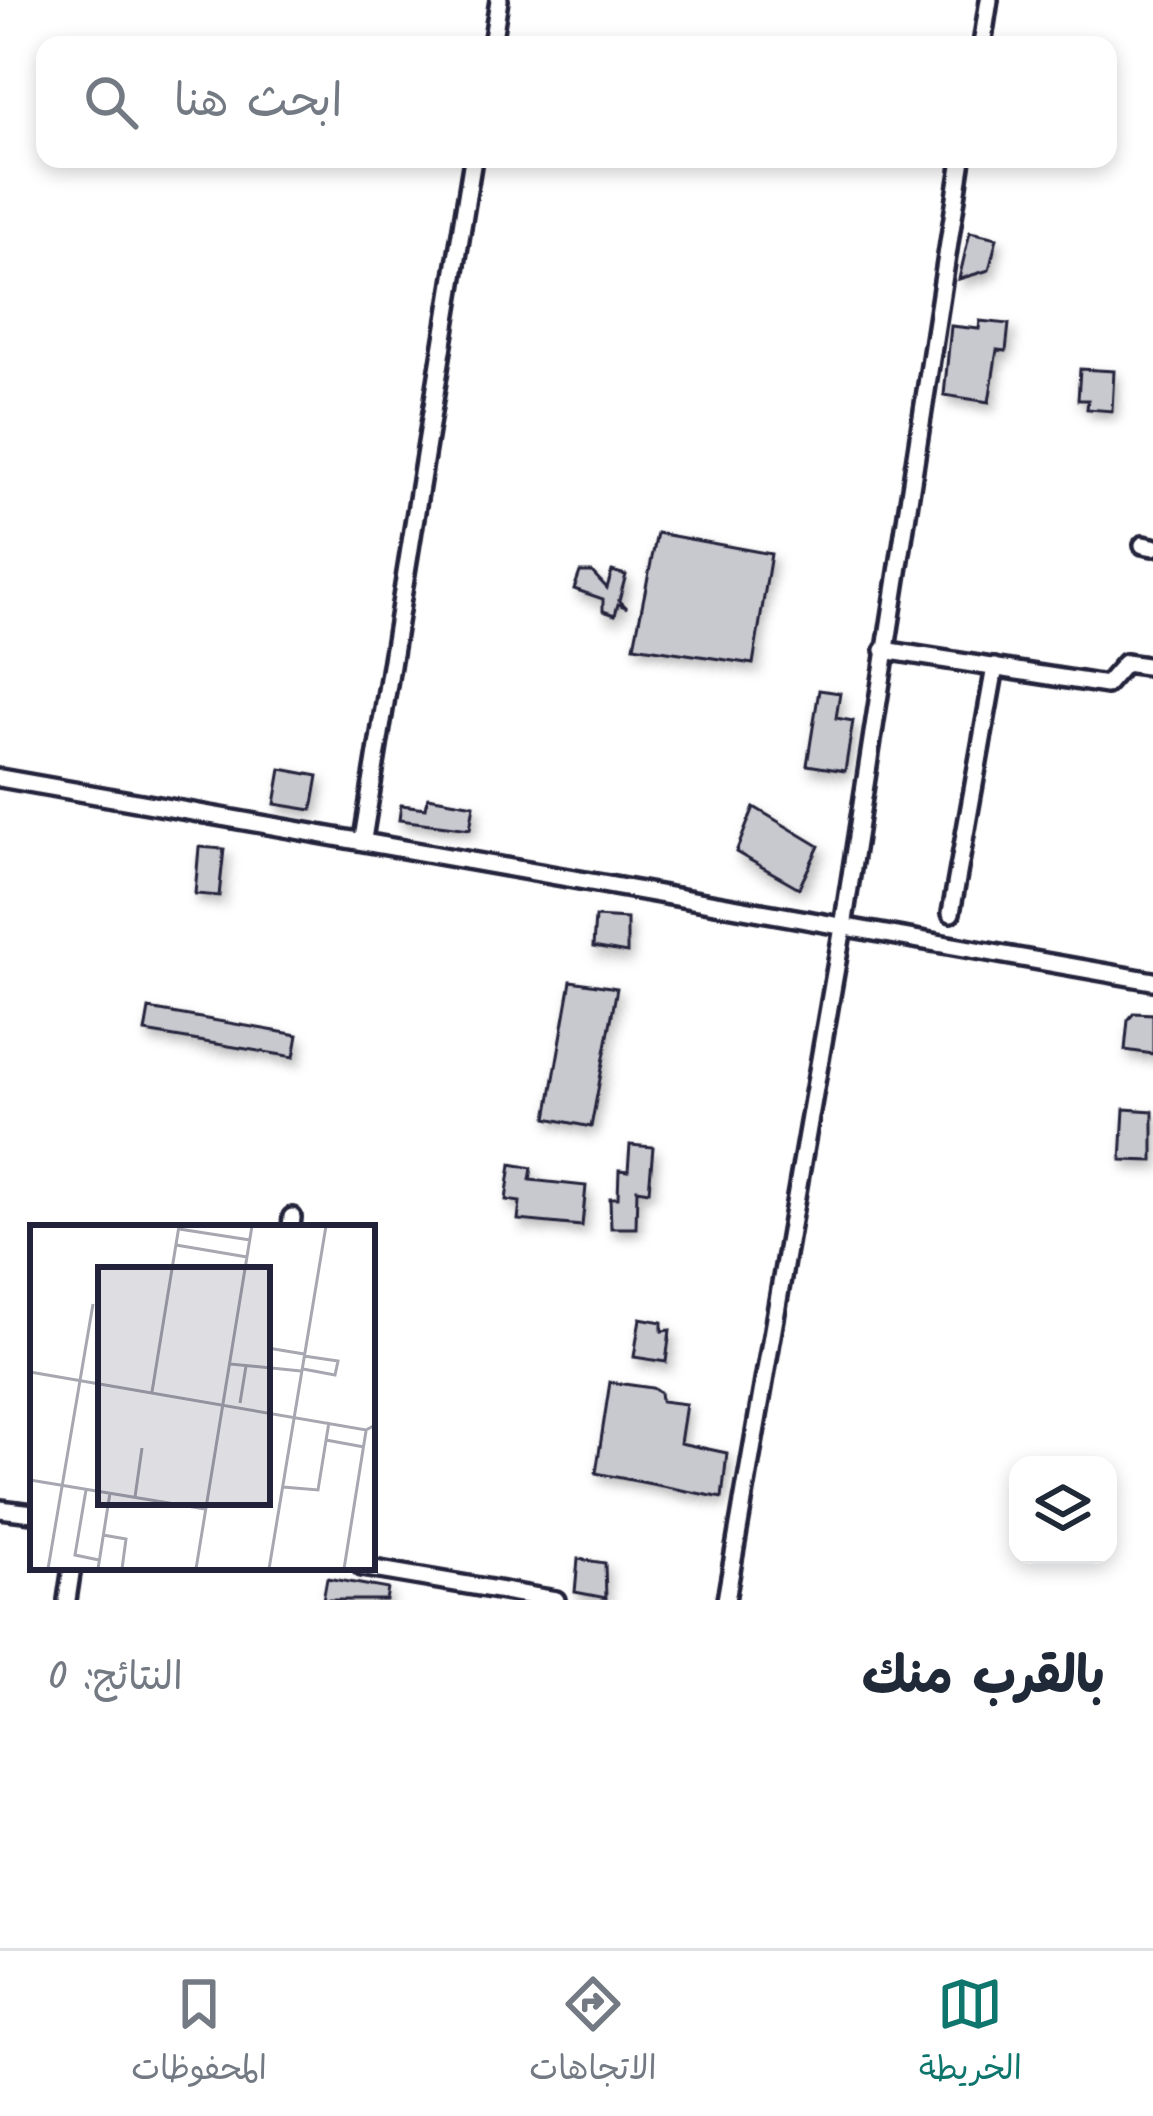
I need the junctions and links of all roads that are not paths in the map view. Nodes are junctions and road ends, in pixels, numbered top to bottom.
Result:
1 (499, 0) edge
2 (989, 0) edge
3 (493, 36) edge
4 (983, 36) edge
5 (472, 168) edge
6 (961, 168) edge
7 (884, 650) junction
8 (995, 667) junction
9 (1153, 668) edge
10 (0, 778) edge
11 (362, 839) junction
12 (952, 913) dead end
13 (843, 927) junction
14 (1153, 982) edge
15 (0, 1509) edge
16 (30, 1514) edge
17 (375, 1569) edge
18 (72, 1570) edge
19 (67, 1600) edge
20 (556, 1600) edge
21 (726, 1600) edge

1 - 3 street
2 - 4 street
5 - 11 street
6 - 7 street
7 - 8 street
7 - 13 street
8 - 9 street
8 - 12 street
10 - 11 street
11 - 13 street
13 - 14 street
13 - 21 street
15 - 16 street
17 - 20 street
18 - 19 street

